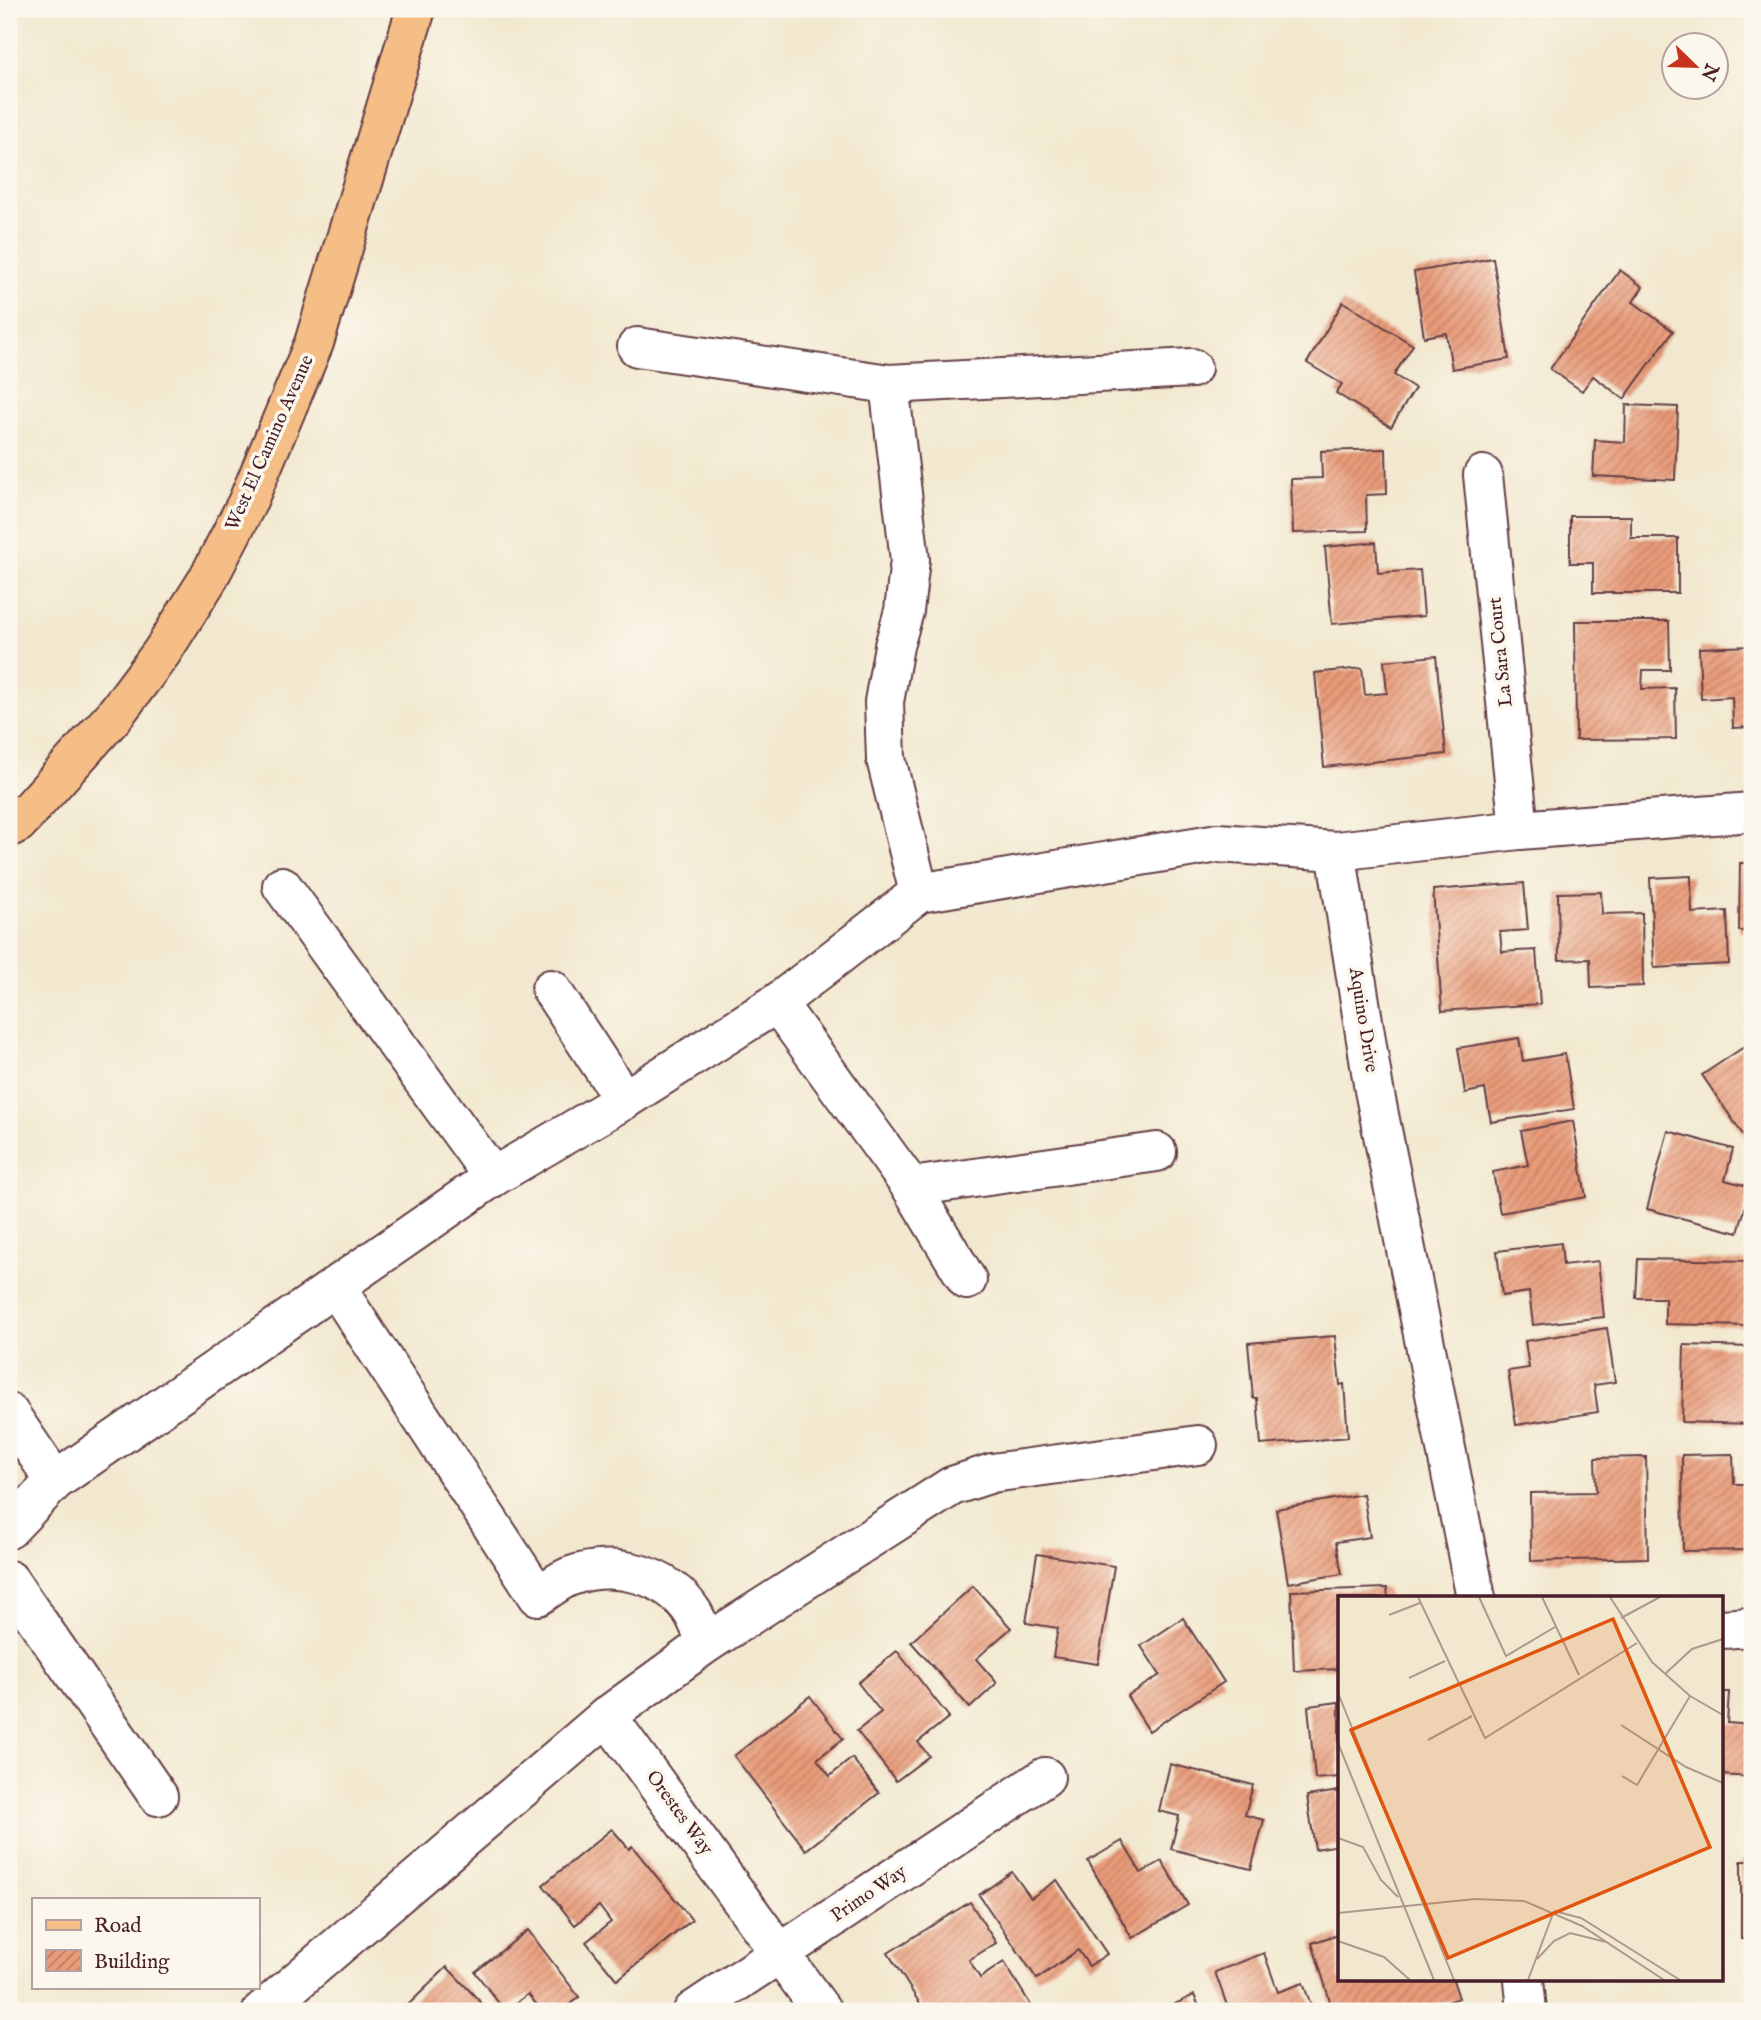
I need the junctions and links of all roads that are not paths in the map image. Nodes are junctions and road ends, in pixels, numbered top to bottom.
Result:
1 (416, 9) edge
2 (637, 347) dead end
3 (1192, 368) dead end
4 (889, 384) junction
5 (1483, 475) dead end
6 (1752, 811) edge
7 (1519, 830) junction
8 (11, 831) edge
9 (1336, 851) junction
10 (282, 886) dead end
11 (919, 893) junction
12 (551, 989) dead end
13 (777, 1003) junction
14 (624, 1100) junction
15 (1157, 1152) dead end
16 (494, 1177) junction
17 (911, 1187) junction
18 (967, 1280) dead end
19 (335, 1286) junction
20 (9, 1413) edge
21 (1198, 1446) dead end
22 (55, 1481) junction
23 (9, 1529) edge
24 (9, 1580) edge
25 (1476, 1596) edge
26 (1752, 1626) edge
27 (1722, 1629) edge
28 (707, 1643) junction
29 (607, 1716) junction
30 (1045, 1777) dead end
31 (158, 1796) dead end
32 (780, 1953) junction
33 (1524, 1982) edge
34 (262, 2011) edge
35 (694, 2011) edge
36 (822, 2011) edge
37 (1527, 2011) edge

1 - 8 main road, West El Camino Avenue
2 - 4 street
3 - 4 street
4 - 11 street
5 - 7 street, La Sara Court
6 - 7 street
7 - 9 street
9 - 11 street
9 - 25 street, Aquino Drive
10 - 16 street
11 - 13 street
12 - 14 street
13 - 14 street
13 - 17 street
14 - 16 street
15 - 17 street
16 - 19 street
17 - 18 street
19 - 22 street
19 - 28 street
20 - 22 street
21 - 28 street
22 - 23 street
24 - 31 street
26 - 27 street
28 - 29 street
29 - 32 street, Orestes Way
29 - 34 street
30 - 32 street, Primo Way
32 - 35 street, Primo Way
32 - 36 street, Orestes Way
33 - 37 street

